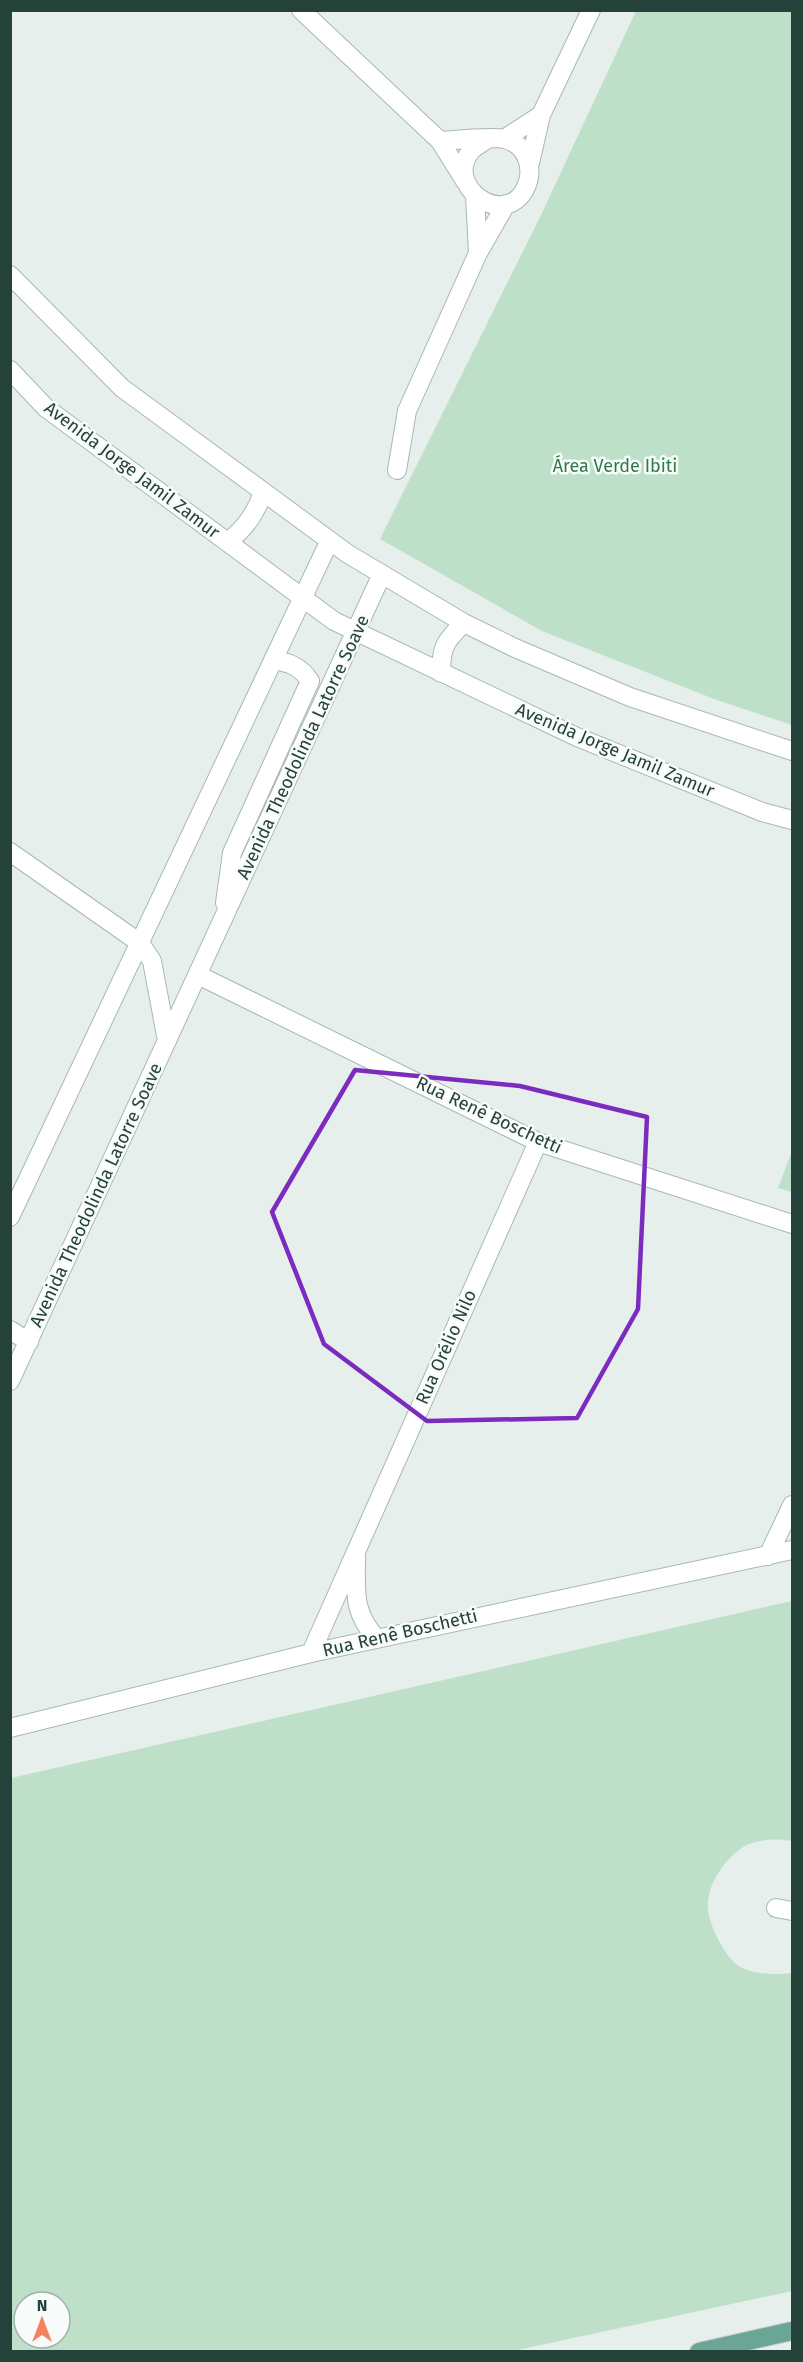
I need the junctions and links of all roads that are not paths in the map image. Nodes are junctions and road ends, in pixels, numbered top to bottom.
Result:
1 (300, 10) edge
2 (591, 10) edge
3 (541, 115) junction
4 (495, 140) junction
5 (440, 141) junction
6 (530, 163) junction
7 (470, 189) junction
8 (506, 204) junction
9 (478, 253) junction
10 (10, 275) edge
11 (10, 370) edge
12 (397, 470) dead end
13 (263, 492) junction
14 (228, 542) junction
15 (329, 542) junction
16 (382, 574) junction
17 (303, 598) junction
18 (464, 623) junction
19 (355, 632) junction
20 (273, 660) junction
21 (441, 673) junction
22 (792, 751) edge
23 (792, 820) edge
24 (10, 852) edge
25 (223, 919) junction
26 (140, 943) junction
27 (198, 975) junction
28 (167, 1041) junction
29 (538, 1142) junction
30 (10, 1217) edge
31 (792, 1224) edge
32 (10, 1330) edge
33 (29, 1342) junction
34 (10, 1381) edge
35 (792, 1505) edge
36 (792, 1550) edge
37 (355, 1551) junction
38 (768, 1556) junction
39 (377, 1639) junction
40 (311, 1653) junction
41 (10, 1728) edge
42 (792, 2331) edge
43 (699, 2352) edge

1 - 5 street
2 - 3 street
3 - 4 street
3 - 6 street
4 - 5 street
4 - 6 street
4 - 7 street
5 - 7 street
6 - 8 street
7 - 8 street
7 - 9 street
8 - 9 street
9 - 12 street
10 - 13 street
11 - 14 street, Avenida Jorge Jamil Zamur
13 - 14 street, Avenida Jorge Jamil Zamur
13 - 15 street
14 - 17 street, Avenida Jorge Jamil Zamur
15 - 16 street
15 - 17 street
16 - 18 street
16 - 19 street, Avenida Theodolinda Latorre Soave
17 - 19 street, Avenida Jorge Jamil Zamur
17 - 20 street
18 - 21 street
18 - 22 street
19 - 21 street, Avenida Jorge Jamil Zamur
19 - 25 street, Avenida Theodolinda Latorre Soave
20 - 25 street, Avenida Theodolinda Latorre Soave
20 - 26 street
21 - 23 street, Avenida Jorge Jamil Zamur
24 - 26 street
25 - 27 street, Avenida Theodolinda Latorre Soave
26 - 28 street, Avenida Theodolinda Latorre Soave
26 - 30 street
27 - 28 street, Avenida Theodolinda Latorre Soave
27 - 29 street, Rua Renê Boschetti
28 - 33 street, Avenida Theodolinda Latorre Soave
29 - 31 street, Rua Renê Boschetti
29 - 37 street, Rua Orélio Nilo
32 - 33 street
33 - 34 street, Avenida Theodolinda Latorre Soave
35 - 38 street
36 - 38 street, Rua Renê Boschetti
37 - 39 street, Rua Orélio Nilo
37 - 40 street, Rua Orélio Nilo
38 - 39 street, Rua Renê Boschetti
39 - 40 street, Rua Renê Boschetti
40 - 41 street, Rua Renê Boschetti
42 - 43 main road

